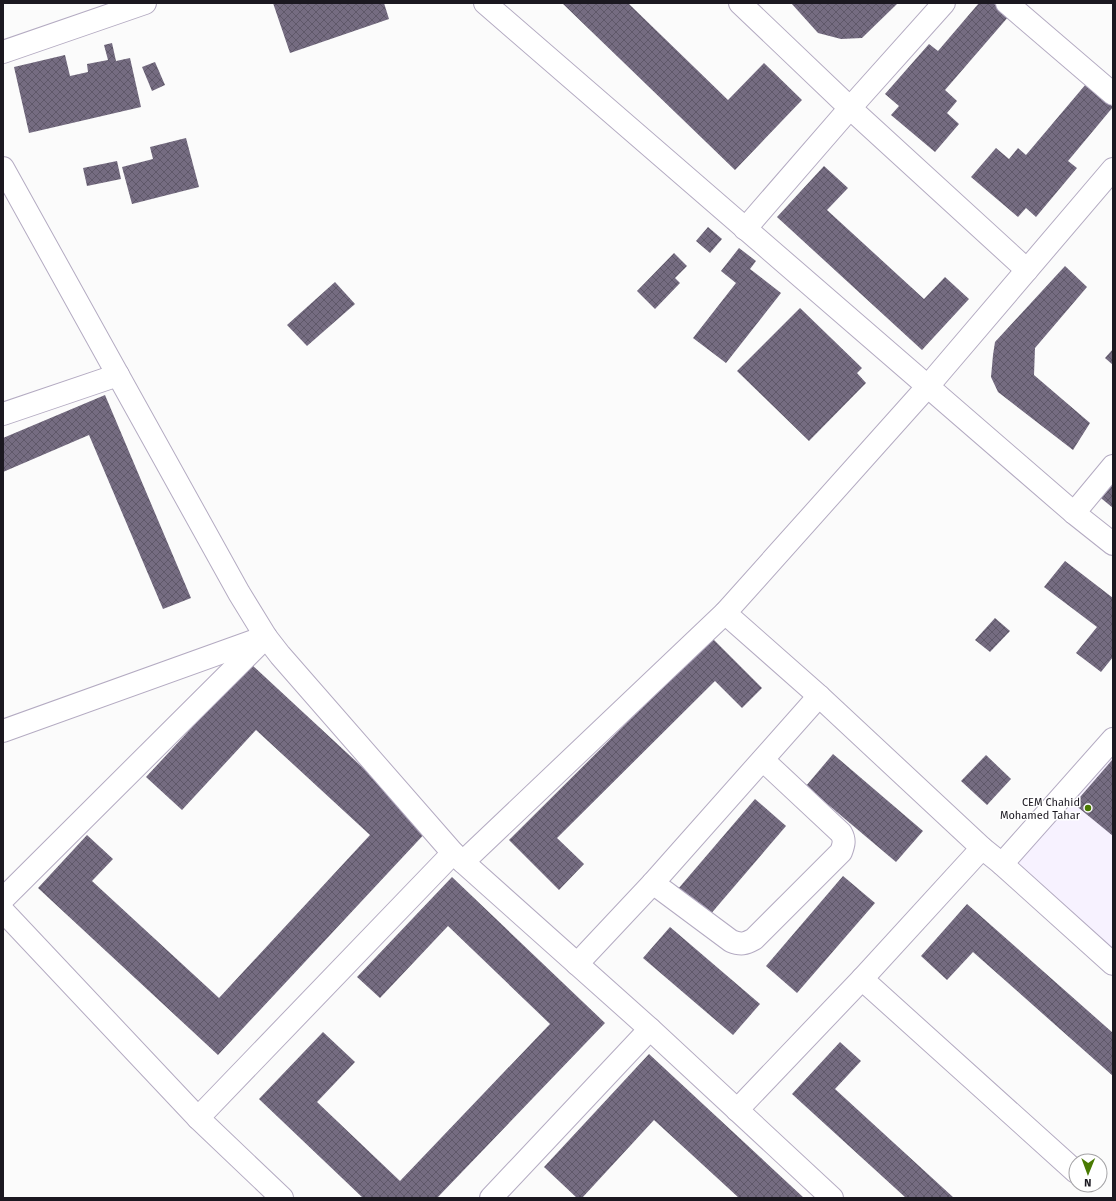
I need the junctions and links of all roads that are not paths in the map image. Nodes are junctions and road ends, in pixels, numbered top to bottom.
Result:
1 (145, 3) edge
2 (485, 3) edge
3 (740, 3) edge
4 (944, 3) edge
5 (1007, 3) edge
6 (3, 52) edge
7 (1113, 94) edge
8 (850, 108) junction
9 (3, 168) edge
10 (1113, 169) edge
11 (745, 229) junction
12 (1027, 270) junction
13 (118, 375) junction
14 (928, 386) junction
15 (3, 414) edge
16 (1113, 466) edge
17 (1074, 513) junction
18 (1113, 544) edge
19 (725, 613) junction
20 (266, 636) junction
21 (819, 696) junction
22 (3, 731) edge
23 (1113, 739) edge
24 (763, 760) junction
25 (982, 848) junction
26 (458, 858) junction
27 (1002, 864) junction
28 (653, 883) junction
29 (3, 899) edge
30 (3, 911) edge
31 (577, 964) junction
32 (1113, 964) edge
33 (862, 979) junction
34 (650, 1029) junction
35 (737, 1110) junction
36 (198, 1118) junction
37 (1068, 1165) edge
38 (282, 1198) edge
39 (492, 1198) edge
40 (832, 1198) edge

1 - 6 street
2 - 11 street
3 - 8 street
4 - 8 street
5 - 7 street
8 - 11 street
8 - 12 street
9 - 13 street
10 - 12 street
11 - 14 street
12 - 14 street
13 - 15 street
13 - 20 street
14 - 17 street
14 - 19 street
16 - 17 street
17 - 18 street
19 - 21 street
19 - 26 street
20 - 22 street
20 - 26 street
20 - 29 street
21 - 24 street
21 - 25 street
23 - 27 street
24 - 28 street
24 - 28 street
25 - 27 street
25 - 33 street
26 - 31 street
26 - 36 street
27 - 32 street
28 - 31 street
30 - 36 street
31 - 34 street
33 - 35 street
33 - 37 street
34 - 35 street
34 - 39 street
35 - 40 street
36 - 38 street

